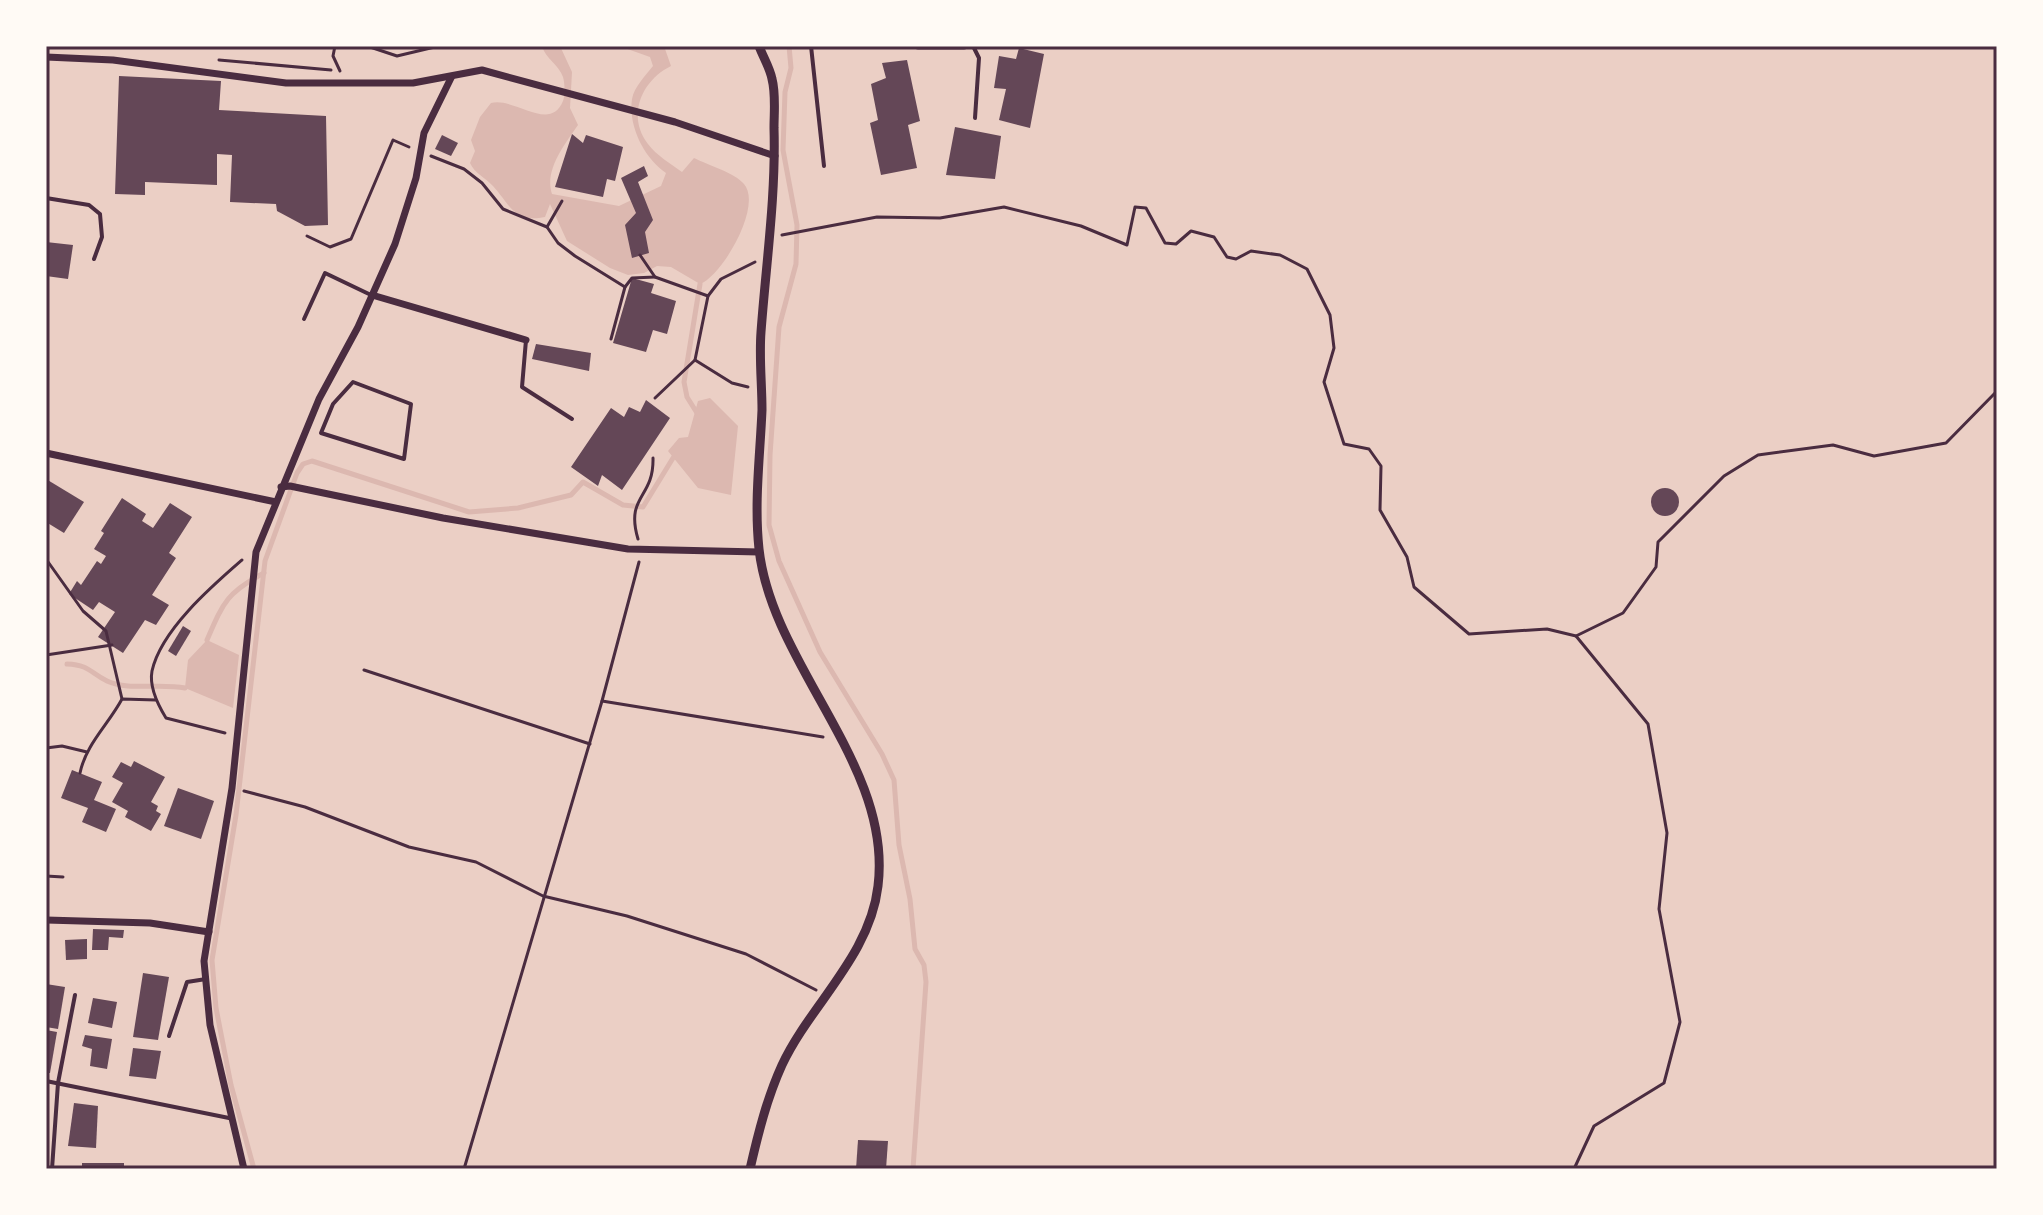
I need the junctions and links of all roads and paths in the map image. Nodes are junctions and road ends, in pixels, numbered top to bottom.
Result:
1 (335, 46) edge
2 (367, 46) edge
3 (439, 46) edge
4 (759, 46) edge
5 (811, 46) edge
6 (918, 46) edge
7 (964, 46) edge
8 (973, 46) edge
9 (46, 57) edge
10 (340, 71) dead end
11 (451, 78) junction
12 (975, 118) dead end
13 (420, 152) junction
14 (775, 156) junction
15 (824, 166) dead end
16 (46, 198) edge
17 (562, 201) dead end
18 (547, 227) junction
19 (783, 235) dead end
20 (307, 236) dead end
21 (640, 255) dead end
22 (769, 256) junction
23 (94, 259) dead end
24 (655, 277) junction
25 (625, 287) junction
26 (372, 295) junction
27 (708, 296) junction
28 (304, 319) dead end
29 (611, 339) dead end
30 (526, 340) joint
31 (695, 360) junction
32 (761, 390) junction
33 (1997, 391) edge
34 (655, 398) dead end
35 (319, 399) junction
36 (333, 404) junction
37 (572, 419) dead end
38 (46, 453) edge
39 (653, 458) dead end
40 (290, 487) junction
41 (276, 502) junction
42 (641, 549) junction
43 (256, 552) junction
44 (759, 552) junction
45 (46, 559) edge
46 (1576, 636) junction
47 (112, 645) junction
48 (46, 655) edge
49 (364, 670) dead end
50 (122, 699) junction
51 (156, 700) junction
52 (602, 701) junction
53 (236, 735) junction
54 (841, 740) junction
55 (590, 744) junction
56 (46, 748) edge
57 (87, 752) junction
58 (80, 773) dead end
59 (232, 788) junction
60 (46, 876) edge
61 (63, 877) dead end
62 (543, 896) junction
63 (46, 920) edge
64 (209, 932) junction
65 (206, 979) junction
66 (75, 995) dead end
67 (827, 997) junction
68 (169, 1036) dead end
69 (46, 1081) edge
70 (58, 1083) junction
71 (229, 1118) junction
72 (49, 1158) edge
73 (52, 1169) edge
74 (244, 1169) edge
75 (464, 1169) edge
76 (750, 1169) edge
77 (1574, 1169) edge

1 - 10 path
2 - 3 path
4 - 14 street
5 - 15 lane
6 - 7 street
8 - 12 lane
9 - 11 street
11 - 13 street
11 - 14 street
13 - 18 path
13 - 20 path
13 - 26 street
14 - 22 street
16 - 23 lane
17 - 18 path
18 - 25 path
19 - 46 path
21 - 24 path
22 - 27 path
22 - 32 street
24 - 25 path
24 - 27 path
25 - 29 path
26 - 28 lane
26 - 30 street
26 - 35 street
27 - 31 path
30 - 37 lane
31 - 32 path
31 - 34 path
32 - 44 street
33 - 46 path
35 - 36 lane
35 - 40 street
36 - 36 lane
38 - 41 street
39 - 42 path
40 - 41 street
40 - 42 street
41 - 43 street
42 - 44 street
42 - 52 path
43 - 51 path
43 - 53 street
44 - 54 street
45 - 47 path
46 - 77 path
47 - 48 path
47 - 50 path
49 - 55 path
50 - 51 path
50 - 57 path
51 - 53 path
52 - 54 path
52 - 55 path
53 - 59 street
54 - 67 street
55 - 62 path
56 - 57 path
57 - 58 path
59 - 62 path
59 - 64 street
60 - 61 path
62 - 67 path
62 - 75 path
63 - 64 street
64 - 65 street
65 - 68 lane
65 - 71 street
66 - 70 lane
67 - 76 street
69 - 70 lane
70 - 71 lane
70 - 72 lane
71 - 74 street
72 - 73 lane

